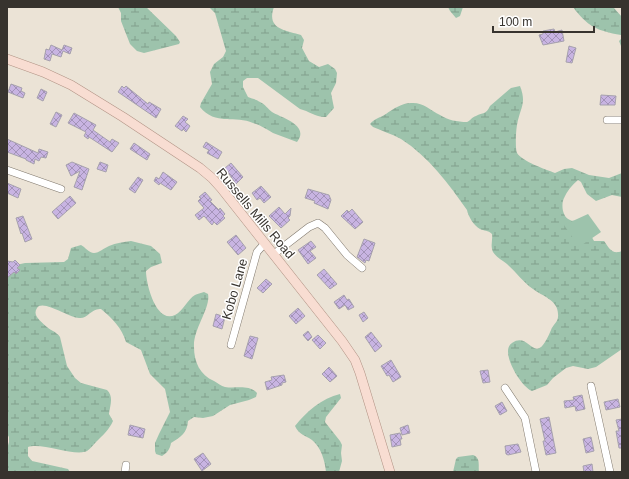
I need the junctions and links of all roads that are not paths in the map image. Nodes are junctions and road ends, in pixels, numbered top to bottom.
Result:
1 (7, 59) edge
2 (607, 120) dead end
3 (622, 120) edge
4 (7, 170) edge
5 (61, 189) dead end
6 (265, 243) junction
7 (274, 254) junction
8 (362, 268) dead end
9 (231, 345) dead end
10 (591, 386) dead end
11 (505, 388) dead end
12 (390, 472) edge
13 (536, 472) edge
14 (610, 472) edge

1 - 6 main road, Russells Mills Road
2 - 3 street
4 - 5 street
6 - 7 main road, Russells Mills Road
6 - 9 street, Kobo Lane
7 - 8 street
7 - 12 main road, Russells Mills Road
10 - 14 street
11 - 13 street

